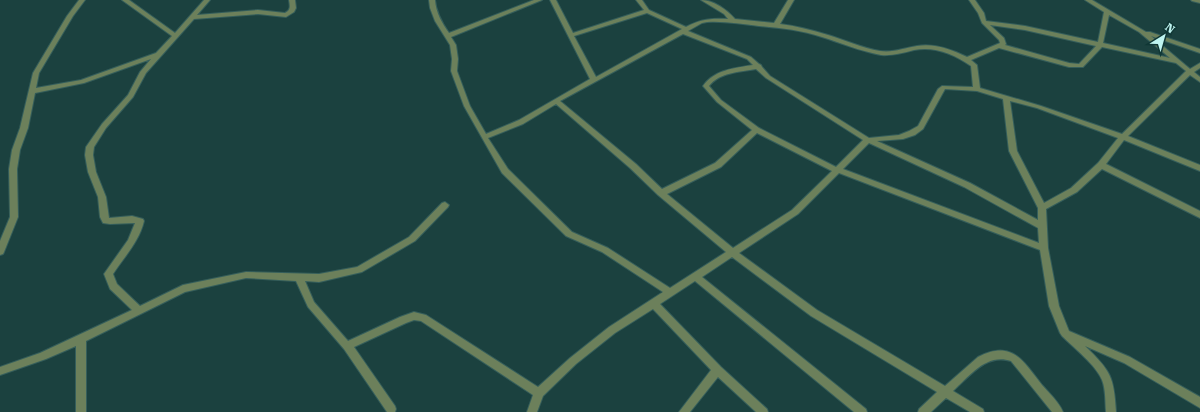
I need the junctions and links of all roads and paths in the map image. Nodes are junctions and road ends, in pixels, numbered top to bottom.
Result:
1 (82, 0) edge
2 (125, 0) edge
3 (207, 0) edge
4 (292, 0) edge
5 (432, 0) edge
6 (539, 0) edge
7 (553, 0) edge
8 (639, 0) edge
9 (704, 0) edge
10 (791, 0) edge
11 (972, 0) edge
12 (1088, 0) edge
13 (1194, 0) edge
14 (1200, 1) edge
15 (647, 11) junction
16 (1107, 11) junction
17 (192, 17) junction
18 (733, 21) junction
19 (984, 22) junction
20 (776, 25) junction
21 (684, 30) junction
22 (1142, 31) junction
23 (571, 35) junction
24 (174, 36) junction
25 (447, 36) junction
26 (1100, 45) junction
27 (1000, 46) junction
28 (1200, 51) edge
29 (159, 54) junction
30 (968, 59) junction
31 (1179, 62) junction
32 (1200, 65) edge
33 (759, 66) junction
34 (1189, 72) junction
35 (594, 80) junction
36 (1200, 80) edge
37 (977, 88) junction
38 (33, 91) junction
39 (1006, 98) junction
40 (556, 101) junction
41 (756, 130) junction
42 (484, 137) junction
43 (1123, 137) junction
44 (868, 140) junction
45 (1101, 165) junction
46 (1200, 168) edge
47 (837, 170) junction
48 (661, 193) junction
49 (445, 205) dead end
50 (1042, 208) junction
51 (1200, 215) edge
52 (1042, 226) junction
53 (1044, 248) junction
54 (0, 252) edge
55 (734, 253) junction
56 (696, 277) junction
57 (299, 278) junction
58 (670, 292) junction
59 (653, 303) junction
60 (139, 310) junction
61 (1065, 333) junction
62 (81, 339) junction
63 (347, 346) junction
64 (717, 370) junction
65 (0, 371) edge
66 (539, 393) junction
67 (946, 393) junction
68 (1200, 403) edge
69 (390, 409) dead end
70 (81, 412) edge
71 (532, 412) edge
72 (684, 412) edge
73 (763, 412) edge
74 (862, 412) edge
75 (923, 412) edge
76 (979, 412) edge
77 (1058, 412) edge
78 (1111, 412) edge

1 - 38 street
2 - 24 street
3 - 17 street
4 - 17 street
5 - 25 street
6 - 25 street
7 - 23 street
8 - 15 street
9 - 18 street
10 - 20 street
11 - 19 street
12 - 16 street
13 - 14 street
15 - 21 street
15 - 23 street
16 - 22 street
16 - 26 street
17 - 24 street
18 - 20 street
18 - 21 street
19 - 26 street
19 - 27 street
20 - 30 street
21 - 33 street
21 - 35 street
22 - 28 street
22 - 31 street
23 - 35 street
24 - 29 street
25 - 42 street
26 - 27 street
26 - 31 street
27 - 30 street
29 - 38 street
29 - 60 street
30 - 37 street
31 - 34 street
32 - 34 street
33 - 41 street
33 - 44 street
34 - 36 street
34 - 43 street
35 - 40 street
37 - 39 street
37 - 44 street
38 - 54 street
39 - 43 street
39 - 50 street
40 - 42 street
40 - 48 street
41 - 47 street
41 - 48 street
42 - 58 street
43 - 45 street
43 - 46 street
44 - 47 street
44 - 52 street
45 - 50 street
45 - 51 street
47 - 53 street
47 - 55 street
48 - 55 street
49 - 57 street
50 - 52 street
52 - 53 street
53 - 61 street
55 - 56 street
55 - 67 street
56 - 58 street
56 - 74 street
57 - 60 street
57 - 63 street
58 - 59 street
59 - 64 street
59 - 66 street
60 - 62 street
61 - 68 street
61 - 78 street
62 - 65 street
62 - 70 street
63 - 66 street
63 - 69 street
64 - 72 street
64 - 73 street
66 - 71 street
67 - 75 street
67 - 76 street
67 - 77 street

